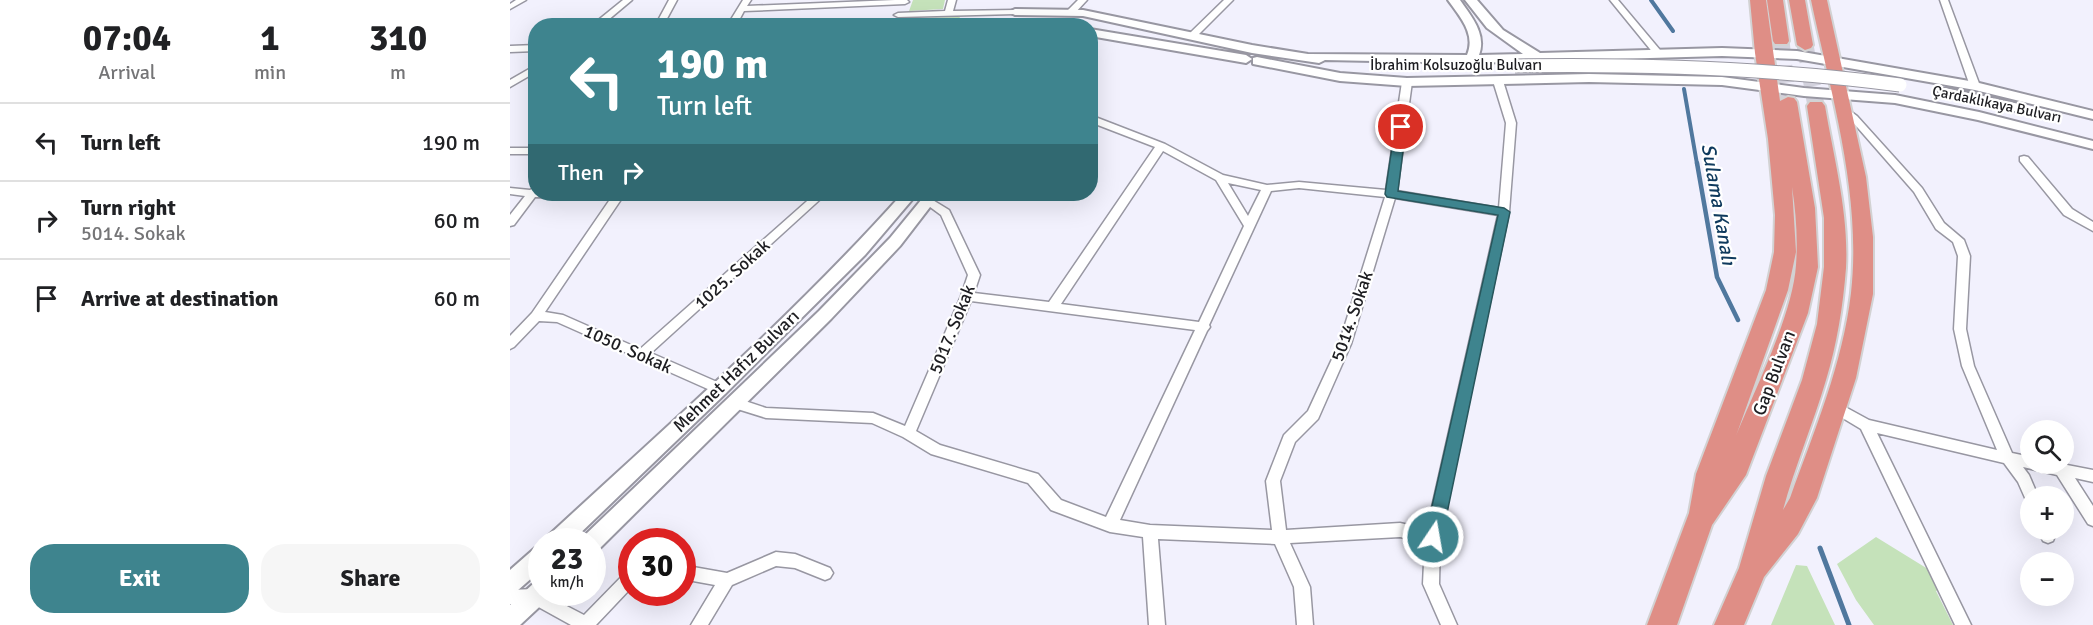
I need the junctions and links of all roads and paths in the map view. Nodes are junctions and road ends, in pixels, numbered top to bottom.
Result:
1 (522, 0) edge
2 (628, 0) edge
3 (673, 0) edge
4 (747, 0) edge
5 (952, 0) edge
6 (1083, 0) edge
7 (1229, 0) edge
8 (1454, 0) edge
9 (1471, 0) edge
10 (1614, 0) edge
11 (1758, 0) edge
12 (1775, 0) edge
13 (1797, 0) edge
14 (1819, 0) edge
15 (1944, 0) edge
16 (906, 1) edge
17 (1053, 5) edge
18 (1018, 6) edge
19 (510, 7) edge
20 (742, 9) junction
21 (949, 12) junction
22 (1071, 12) junction
23 (898, 15) junction
24 (605, 18) edge
25 (663, 18) edge
26 (736, 18) edge
27 (897, 18) edge
28 (1098, 33) edge
29 (1192, 36) junction
30 (1805, 45) tunnel mouth
31 (1772, 47) junction
32 (528, 48) edge
33 (510, 49) edge
34 (1657, 52) junction
35 (1536, 56) junction
36 (1309, 57) junction
37 (1471, 59) junction
38 (1257, 61) junction
39 (1834, 62) junction
40 (1518, 70) junction
41 (528, 73) edge
42 (1498, 81) junction
43 (1407, 82) junction
44 (510, 84) edge
45 (1975, 86) junction
46 (1769, 87) junction
47 (1902, 89) junction
48 (1788, 102) tunnel mouth
49 (1841, 102) junction
50 (1816, 106) tunnel mouth
51 (2093, 115) edge
52 (1098, 121) edge
53 (2093, 126) edge
54 (2093, 135) edge
55 (2093, 145) edge
56 (1161, 146) junction
57 (528, 150) edge
58 (510, 151) edge
59 (2024, 159) dead end
60 (1220, 178) junction
61 (1267, 188) junction
62 (510, 191) edge
63 (528, 191) edge
64 (1391, 194) junction
65 (528, 199) edge
66 (613, 201) edge
67 (813, 201) edge
68 (904, 201) edge
69 (927, 201) edge
70 (934, 201) edge
71 (1504, 212) junction
72 (510, 222) edge
73 (2093, 227) edge
74 (1250, 228) junction
75 (968, 296) junction
76 (1052, 308) junction
77 (536, 316) junction
78 (1204, 327) junction
79 (510, 344) edge
80 (642, 354) junction
81 (718, 389) junction
82 (736, 403) junction
83 (1836, 407) junction
84 (1866, 425) junction
85 (908, 433) junction
86 (2007, 457) junction
87 (2020, 460) edge
88 (2074, 473) edge
89 (2064, 474) edge
90 (2093, 476) edge
91 (2027, 486) edge
92 (1700, 519) junction
93 (2093, 519) edge
94 (1110, 525) junction
95 (571, 528) edge
96 (606, 528) edge
97 (1150, 532) junction
98 (1280, 537) junction
99 (1433, 537) junction
100 (528, 568) edge
101 (1754, 568) junction
102 (825, 573) dead end
103 (696, 574) edge
104 (727, 580) junction
105 (510, 584) edge
106 (618, 591) edge
107 (528, 594) edge
108 (510, 597) edge
109 (528, 603) edge
110 (559, 606) edge
111 (510, 620) edge
112 (587, 624) edge
113 (699, 625) edge
114 (1157, 625) edge
115 (1305, 625) edge
116 (1449, 625) edge
117 (1662, 625) edge
118 (1729, 625) edge
119 (1963, 625) edge

1 - 19 street
2 - 24 street
3 - 25 street
4 - 20 street
5 - 21 street
6 - 22 street
7 - 29 street
8 - 37 main road
9 - 35 main road
10 - 34 street
11 - 31 highway
12 - 31 highway
13 - 30 highway
14 - 39 highway
15 - 45 street
16 - 20 street
16 - 23 street
17 - 18 main road, İbrahim Kolsuzoğlu Bulvarı
17 - 22 main road, İbrahim Kolsuzoğlu Bulvarı
18 - 21 street
20 - 26 street
21 - 23 street
22 - 29 main road, İbrahim Kolsuzoğlu Bulvarı
23 - 27 street
28 - 38 main road, İbrahim Kolsuzoğlu Bulvarı
29 - 36 main road, İbrahim Kolsuzoğlu Bulvarı
31 - 34 main road
31 - 39 main road
31 - 46 highway
32 - 33 street
34 - 35 main road
35 - 37 main road
36 - 37 main road
36 - 40 main road, İbrahim Kolsuzoğlu Bulvarı
38 - 40 main road, İbrahim Kolsuzoğlu Bulvarı
38 - 43 main road
39 - 45 main road
39 - 49 highway
40 - 47 main road, İbrahim Kolsuzoğlu Bulvarı
41 - 44 street
42 - 43 main road
42 - 46 main road
42 - 71 street
43 - 64 street, 5014. Sokak
45 - 51 main road
46 - 49 main road
46 - 92 highway
47 - 53 main road, Çardaklıkaya Bulvarı
47 - 54 main road, Çardaklıkaya Bulvarı
48 - 92 highway, Gap Bulvarı
49 - 55 main road
49 - 83 highway
49 - 86 street
50 - 101 highway, Gap Bulvarı
52 - 56 street
56 - 60 street
56 - 76 street
57 - 58 street
59 - 73 street
60 - 61 street
60 - 74 street
61 - 64 street
61 - 74 street
62 - 63 street
64 - 71 street
64 - 98 street, 5014. Sokak
65 - 72 street
66 - 77 street
67 - 80 street, 1025. Sokak
68 - 81 main road, Mehmet Hafız Bulvarı
69 - 82 main road, Mehmet Hafız Bulvarı
70 - 75 street, 5017. Sokak
71 - 99 street
74 - 78 street
75 - 76 street
75 - 85 street, 5017. Sokak
76 - 78 street
77 - 79 street
77 - 80 street, 1050. Sokak
78 - 94 street
80 - 81 street, 1050. Sokak
81 - 95 main road, Mehmet Hafız Bulvarı
82 - 85 street
82 - 96 main road, Mehmet Hafız Bulvarı
83 - 84 street
83 - 101 highway
84 - 86 street
84 - 119 street
85 - 94 street
86 - 87 street
86 - 91 street
88 - 90 street
89 - 93 street
92 - 117 highway, Gap Bulvarı
94 - 97 street
97 - 98 street
97 - 114 street
98 - 99 street
98 - 115 street, 5014. Sokak
99 - 116 street
100 - 105 main road
101 - 118 highway, Gap Bulvarı
102 - 104 street
103 - 104 street
104 - 113 street
106 - 112 street
107 - 108 street
109 - 111 main road
110 - 112 street

